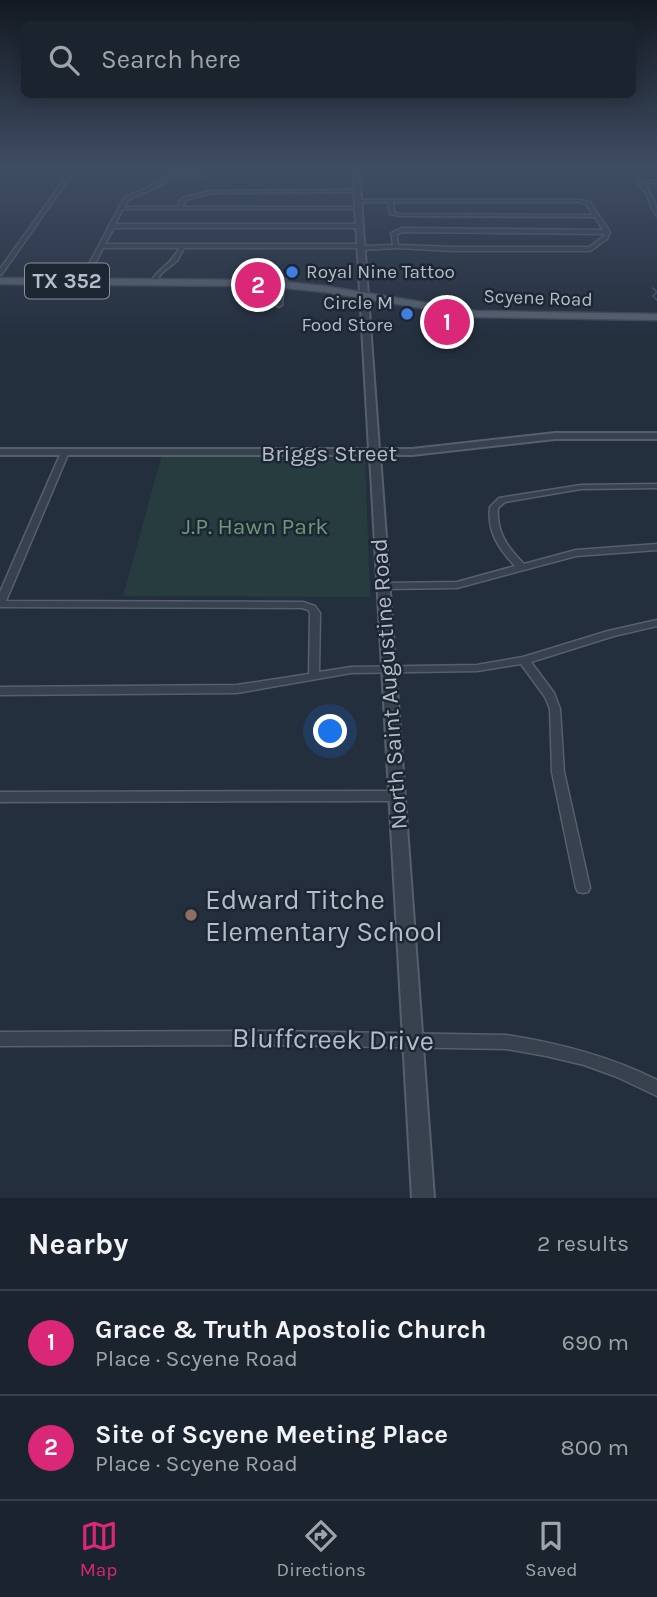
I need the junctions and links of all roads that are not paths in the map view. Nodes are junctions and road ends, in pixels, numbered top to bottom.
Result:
1 (35, 226) edge
2 (111, 226) joint
3 (359, 226) joint
4 (603, 226) edge
5 (607, 232) junction
6 (101, 246) junction
7 (182, 246) junction
8 (396, 246) junction
9 (361, 247) junction
10 (92, 269) dead end
11 (0, 277) edge
12 (155, 279) junction
13 (283, 282) junction
14 (364, 289) junction
15 (279, 305) dead end
16 (657, 315) edge
17 (657, 436) edge
18 (0, 452) edge
19 (65, 452) junction
20 (374, 453) junction
21 (657, 486) edge
22 (657, 547) edge
23 (522, 567) junction
24 (384, 586) junction
25 (0, 603) edge
26 (657, 623) edge
27 (524, 660) junction
28 (389, 670) junction
29 (314, 675) junction
30 (0, 691) edge
31 (396, 796) junction
32 (0, 797) edge
33 (583, 888) dead end
34 (0, 1039) edge
35 (412, 1040) junction
36 (657, 1088) edge
37 (423, 1198) edge

1 - 11 street
2 - 3 street
2 - 6 street
3 - 9 street, North Saint Augustine Road
4 - 5 street
5 - 8 street
5 - 8 street
6 - 7 street
6 - 10 street
7 - 9 street
7 - 12 street
8 - 9 street
9 - 14 street, North Saint Augustine Road
11 - 12 main road, Scyene Road / TX 352
12 - 13 main road, Scyene Road / TX 352
13 - 14 main road, Scyene Road / TX 352
13 - 14 main road, Scyene Road / TX 352
13 - 15 street
14 - 16 main road, Scyene Road / TX 352
14 - 20 street, North Saint Augustine Road
17 - 20 street, Briggs Street
18 - 19 street, Briggs Street
19 - 20 street, Briggs Street
19 - 25 street
20 - 24 street, North Saint Augustine Road
21 - 23 street
22 - 23 street
23 - 24 street
24 - 28 street, North Saint Augustine Road
25 - 29 street
26 - 27 street
27 - 28 street
27 - 33 street
28 - 29 street
28 - 31 street, North Saint Augustine Road
29 - 30 street
31 - 32 street
31 - 35 street, North Saint Augustine Road
34 - 35 street, Bluffcreek Drive
35 - 36 street, Bluffcreek Drive
35 - 37 street, North Saint Augustine Road

